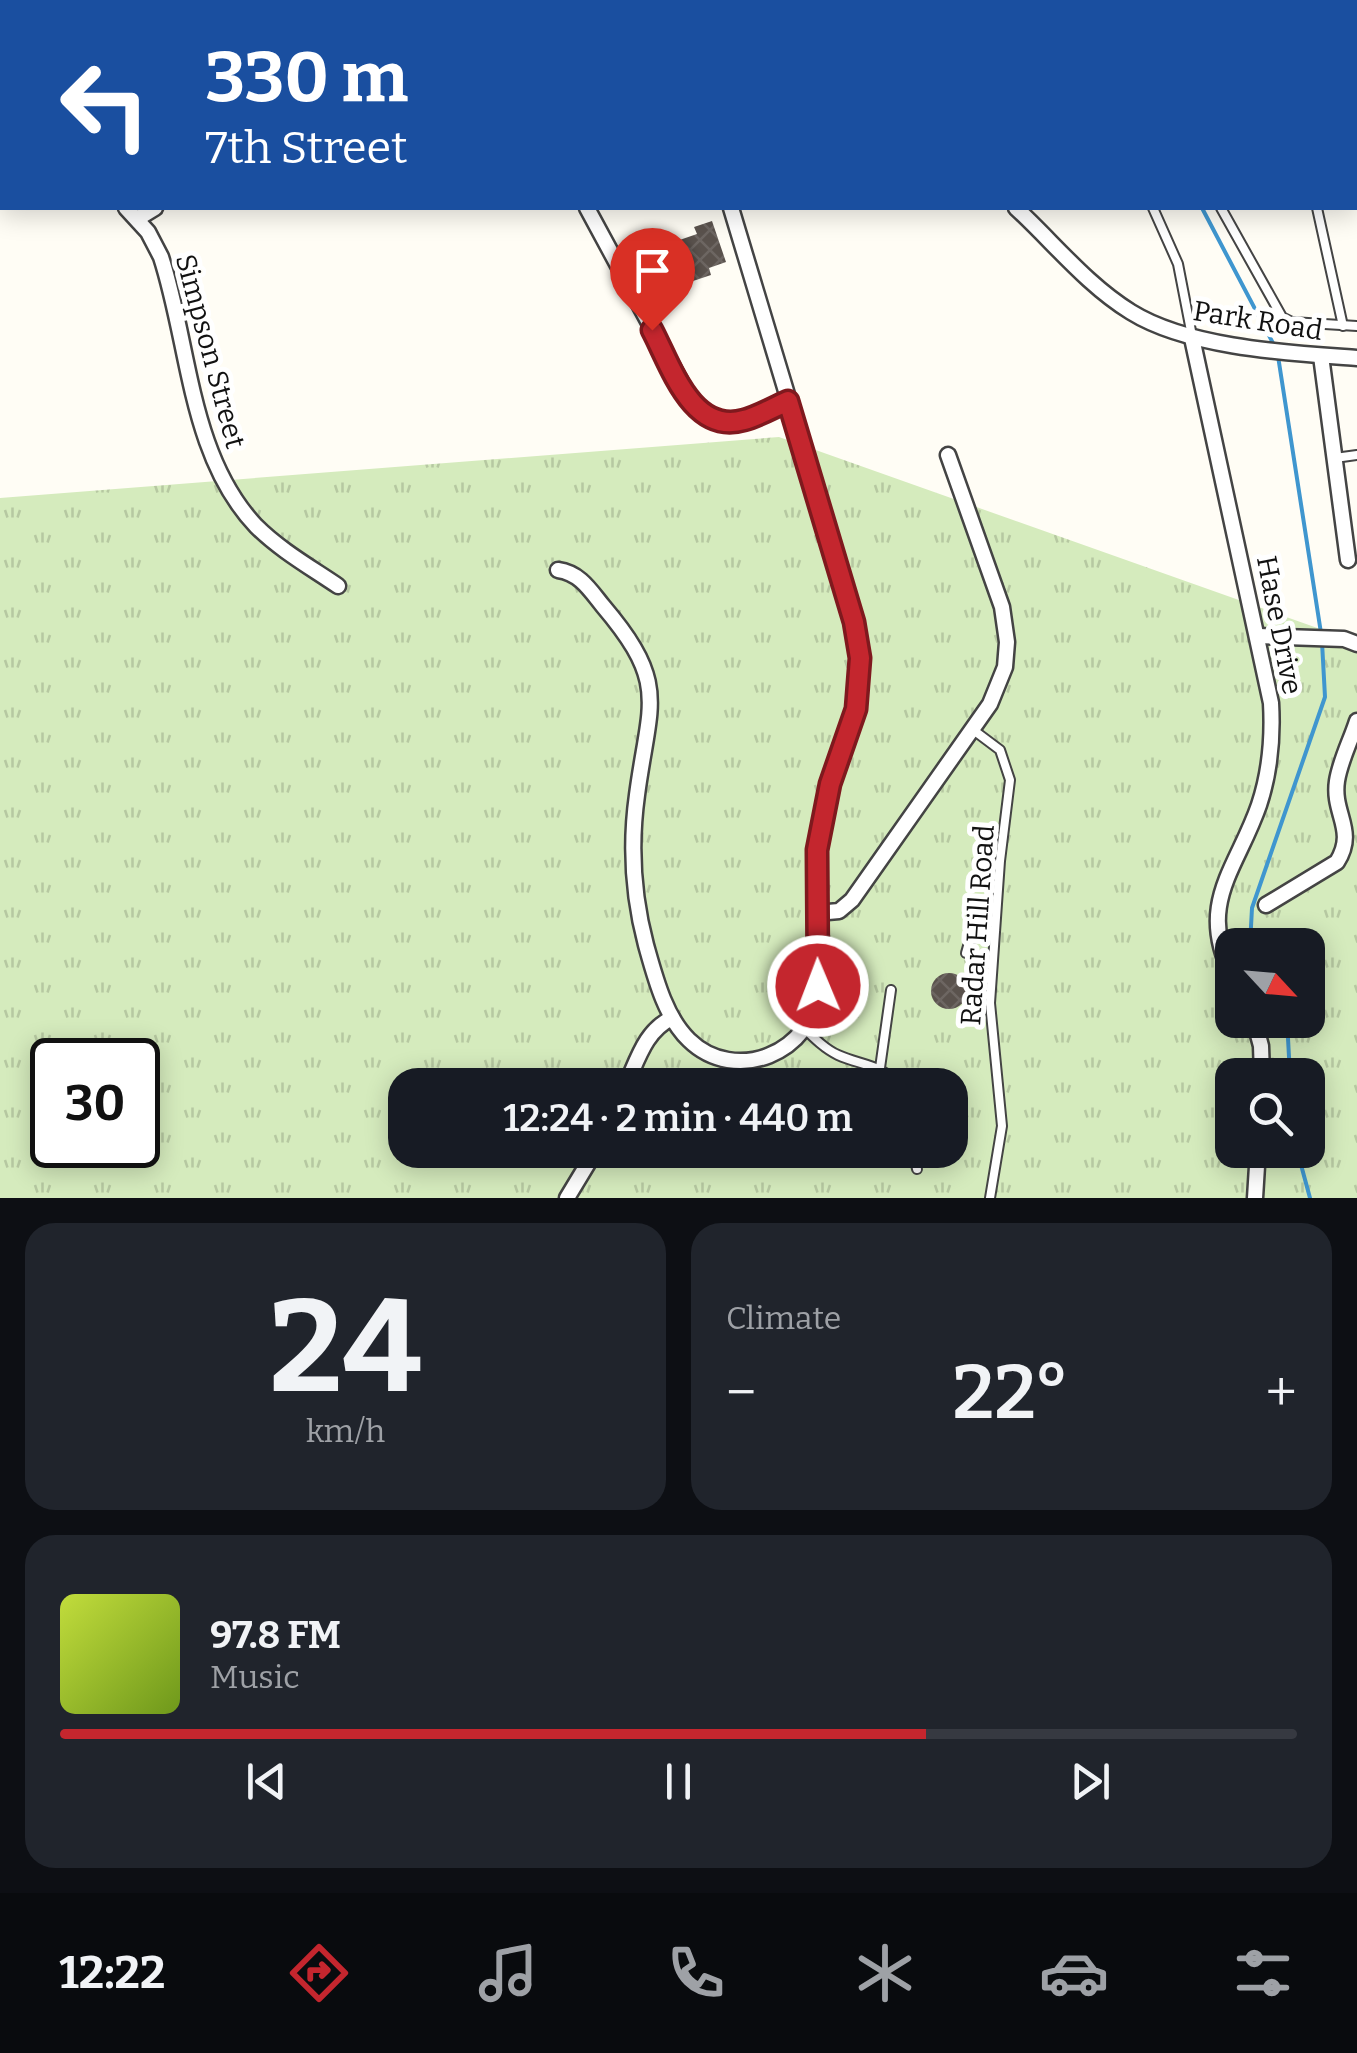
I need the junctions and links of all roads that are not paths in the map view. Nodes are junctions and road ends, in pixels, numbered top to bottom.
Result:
1 (588, 210) edge
2 (732, 210) edge
3 (1018, 210) edge
4 (1154, 210) edge
5 (1222, 210) edge
6 (1316, 210) edge
7 (132, 213) edge
8 (1342, 326) junction
9 (1357, 326) edge
10 (1192, 338) junction
11 (1322, 356) junction
12 (1357, 358) edge
13 (788, 401) junction
14 (948, 455) dead end
15 (1357, 455) edge
16 (1335, 458) junction
17 (1348, 560) dead end
18 (558, 570) dead end
19 (338, 586) dead end
20 (1258, 636) junction
21 (1357, 644) edge
22 (1357, 721) edge
23 (972, 729) junction
24 (1266, 905) dead end
25 (817, 913) junction
26 (974, 925) dead end
27 (1220, 928) edge
28 (995, 930) junction
29 (970, 940) junction
30 (966, 952) dead end
31 (891, 990) dead end
32 (672, 1018) junction
33 (804, 1028) junction
34 (634, 1068) edge
35 (880, 1068) joint
36 (585, 1168) edge
37 (1257, 1168) edge
38 (567, 1198) edge
39 (990, 1198) edge
40 (1256, 1198) edge

1 - 13 street
2 - 13 street
3 - 10 street, Park Road
4 - 10 lane
5 - 8 lane
6 - 8 lane
7 - 19 street, Simpson Street
8 - 9 lane
10 - 11 street, Park Road
10 - 20 street, Hase Drive
11 - 12 street, Park Road
11 - 16 street
13 - 25 street
14 - 23 street
15 - 16 lane
16 - 17 street
18 - 32 street
20 - 21 street
20 - 27 street, Hase Drive
22 - 24 street
23 - 25 street
23 - 28 lane, Radar Hill Road
25 - 33 street
26 - 29 lane
28 - 29 lane
28 - 39 lane, Radar Hill Road
29 - 30 lane
31 - 35 lane
32 - 33 street
32 - 34 street
33 - 35 lane
36 - 38 street
37 - 40 street

